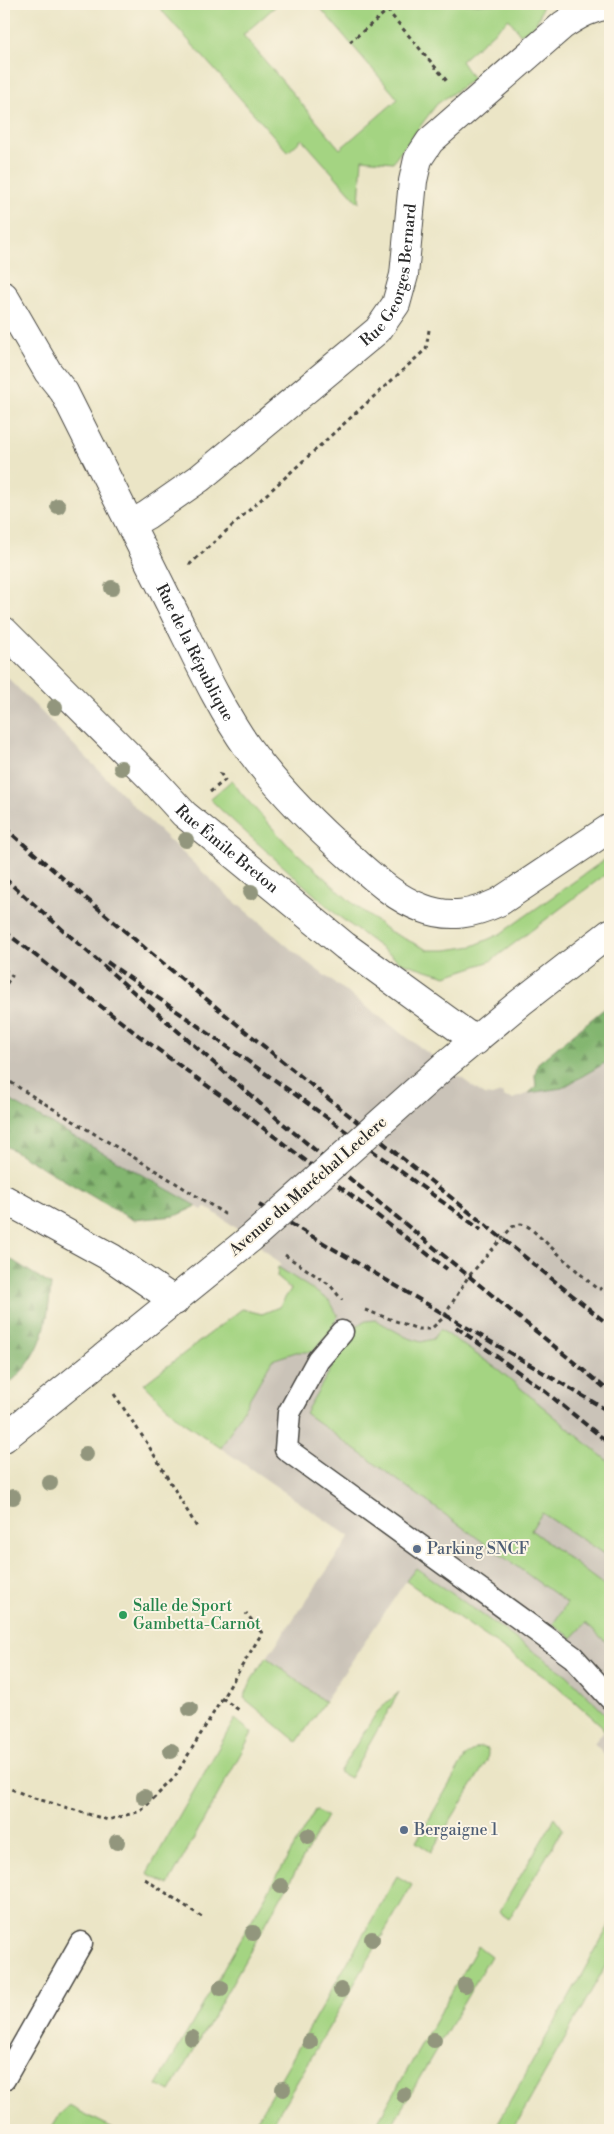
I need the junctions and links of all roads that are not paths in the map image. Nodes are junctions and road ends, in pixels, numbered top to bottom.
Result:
1 (610, 5) edge
2 (578, 9) edge
3 (4, 296) edge
4 (131, 524) junction
5 (4, 631) edge
6 (610, 828) edge
7 (610, 933) edge
8 (476, 1040) junction
9 (4, 1199) edge
10 (175, 1301) junction
11 (344, 1321) road end
12 (4, 1438) edge
13 (610, 1698) edge
14 (81, 1942) dead end
15 (4, 2079) edge

1 - 2 street, Rue Georges Bernard
2 - 4 street, Rue Georges Bernard
3 - 4 street, Rue de la République
4 - 6 street, Rue de la République
5 - 8 street, Rue Émile Breton
7 - 8 street, Avenue du Maréchal Leclerc
8 - 10 street, Avenue du Maréchal Leclerc, bridge
9 - 10 street
10 - 12 street, Avenue du Maréchal Leclerc
11 - 13 lane
14 - 15 lane

